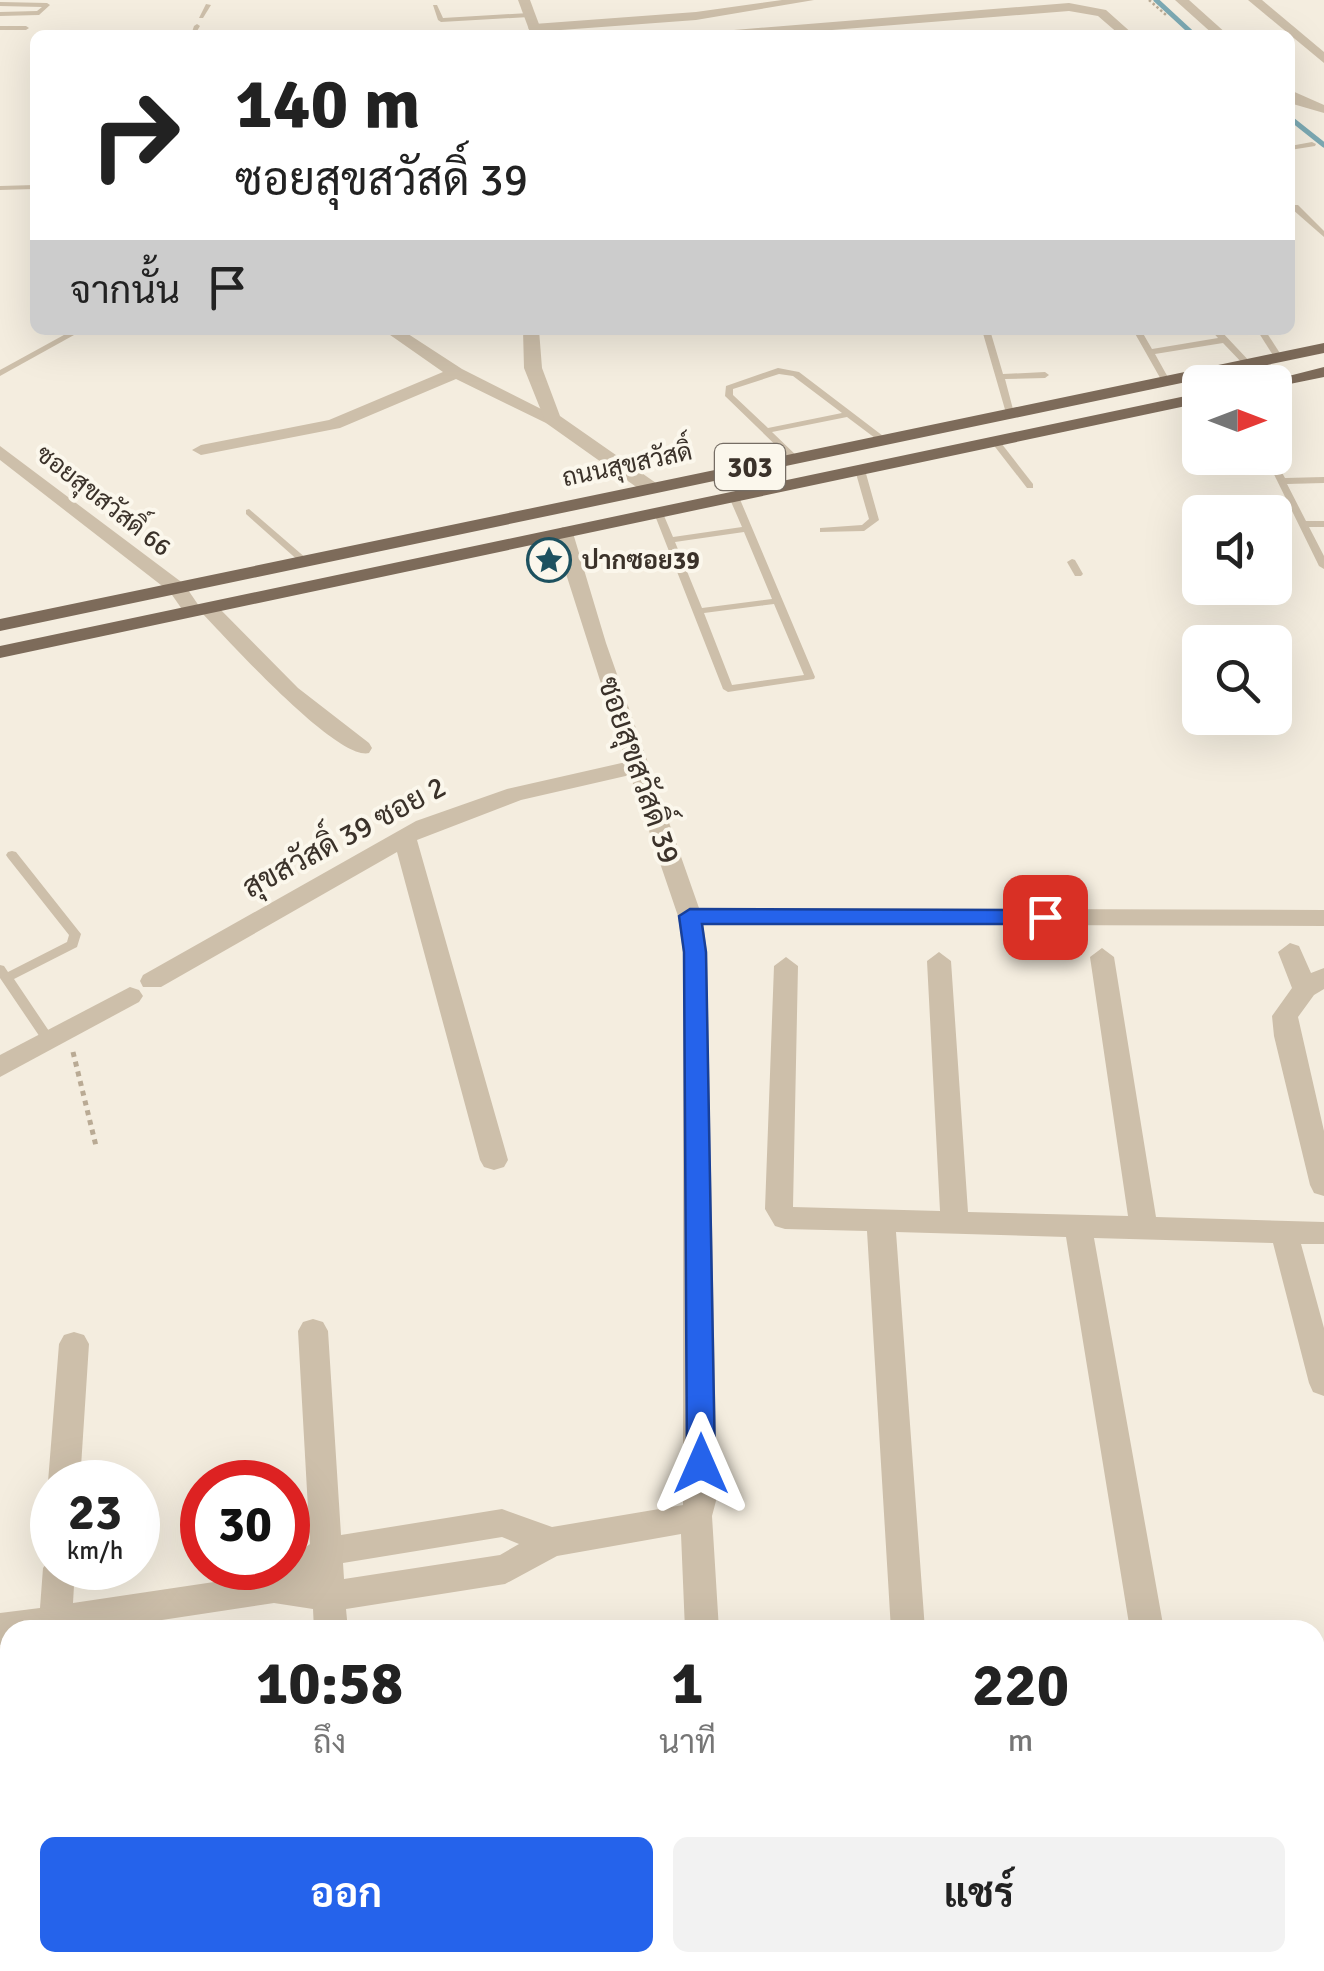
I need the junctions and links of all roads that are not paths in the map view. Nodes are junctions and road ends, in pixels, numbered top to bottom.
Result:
1 (524, 0) edge
2 (808, 0) edge
3 (1181, 0) edge
4 (1254, 0) edge
5 (0, 4) edge
6 (208, 5) dead end
7 (435, 6) dead end
8 (0, 14) edge
9 (202, 17) dead end
10 (533, 26) edge
11 (0, 28) edge
12 (26, 28) dead end
13 (786, 30) edge
14 (1122, 30) edge
15 (1216, 30) edge
16 (1289, 30) edge
17 (1295, 35) edge
18 (1324, 60) edge
19 (1295, 98) edge
20 (1324, 108) edge
21 (1312, 144) dead end
22 (1295, 147) edge
23 (0, 188) edge
24 (30, 188) edge
25 (1295, 207) dead end
26 (1324, 235) edge
27 (70, 335) edge
28 (399, 335) edge
29 (531, 335) edge
30 (987, 335) edge
31 (1140, 335) edge
32 (1220, 335) edge
33 (1264, 335) edge
34 (1224, 340) junction
35 (1324, 348) edge
36 (1150, 352) junction
37 (1279, 358) junction
38 (1248, 364) junction
39 (1324, 372) edge
40 (456, 373) junction
41 (0, 374) edge
42 (1045, 375) dead end
43 (1000, 377) junction
44 (1292, 378) edge
45 (1166, 381) junction
46 (1182, 402) edge
47 (1010, 413) junction
48 (850, 414) junction
49 (552, 420) junction
50 (766, 431) junction
51 (882, 439) junction
52 (996, 441) junction
53 (201, 450) dead end
54 (0, 452) edge
55 (794, 458) junction
56 (860, 470) junction
57 (1279, 475) edge
58 (1324, 480) edge
59 (1282, 481) junction
60 (1030, 486) dead end
61 (649, 487) junction
62 (734, 496) junction
63 (249, 512) dead end
64 (659, 512) junction
65 (1304, 524) junction
66 (1324, 524) edge
67 (748, 530) junction
68 (823, 530) dead end
69 (563, 533) junction
70 (670, 540) junction
71 (304, 561) junction
72 (1072, 562) dead end
73 (1324, 566) edge
74 (1078, 574) dead end
75 (177, 588) junction
76 (778, 601) junction
77 (200, 610) junction
78 (698, 611) junction
79 (0, 625) edge
80 (0, 652) edge
81 (361, 748) dead end
82 (638, 766) junction
83 (404, 836) junction
84 (12, 855) dead end
85 (690, 916) junction
86 (1324, 918) edge
87 (1286, 936) junction
88 (1102, 957) dead end
89 (939, 960) dead end
90 (786, 966) dead end
91 (3, 974) edge
92 (152, 981) dead end
93 (1315, 983) edge
94 (130, 996) dead end
95 (58, 1034) junction
96 (0, 1068) edge
97 (494, 1160) dead end
98 (1324, 1185) edge
99 (881, 1223) junction
100 (955, 1225) junction
101 (1078, 1227) junction
102 (1144, 1229) junction
103 (1284, 1232) junction
104 (1324, 1233) edge
105 (314, 1331) dead end
106 (74, 1344) dead end
107 (1324, 1383) edge
108 (66, 1460) edge
109 (696, 1516) junction
110 (552, 1542) junction
111 (324, 1552) junction
112 (310, 1562) edge
113 (57, 1590) edge
114 (262, 1590) edge
115 (288, 1590) edge
116 (330, 1596) junction
117 (55, 1620) edge
118 (90, 1620) edge
119 (330, 1620) edge
120 (701, 1620) edge
121 (907, 1620) edge
122 (1144, 1620) edge

1 - 10 street
2 - 10 street
3 - 15 street
4 - 16 street
5 - 8 lane
6 - 9 lane
7 - 10 lane
11 - 12 lane
13 - 14 street
17 - 18 street
19 - 20 street
21 - 22 lane
23 - 24 lane
25 - 26 lane
27 - 41 lane
28 - 40 street
29 - 49 street
30 - 43 lane
31 - 36 lane
32 - 34 lane
33 - 37 lane
34 - 36 lane
34 - 38 lane
35 - 37 main road, ถนนสุขสวัสดิ์ / 303
36 - 45 lane
37 - 38 main road, ถนนสุขสวัสดิ์ / 303
38 - 45 main road, ถนนสุขสวัสดิ์ / 303
39 - 44 main road
40 - 49 street
40 - 53 street
42 - 43 lane
43 - 47 lane
45 - 47 main road, ถนนสุขสวัสดิ์ / 303
46 - 52 main road, ถนนสุขสวัสดิ์ / 303
47 - 51 main road, ถนนสุขสวัสดิ์ / 303
48 - 50 lane
48 - 50 lane
48 - 51 lane
49 - 61 street
50 - 55 lane
51 - 55 main road, ถนนสุขสวัสดิ์ / 303
52 - 56 main road, ถนนสุขสวัสดิ์ / 303
52 - 60 lane
54 - 75 street, ซอยสุขสวัสดิ์ 66
55 - 61 main road, ถนนสุขสวัสดิ์ / 303
56 - 62 main road, ถนนสุขสวัสดิ์ / 303
56 - 68 lane
57 - 59 lane
58 - 59 lane
59 - 65 lane
61 - 71 main road, ถนนสุขสวัสดิ์ / 303
62 - 64 main road, ถนนสุขสวัสดิ์ / 303
62 - 67 lane
63 - 71 lane
64 - 69 main road, ถนนสุขสวัสดิ์ / 303
64 - 70 lane
65 - 66 lane
65 - 73 lane
67 - 70 lane
67 - 76 lane
69 - 77 main road, ถนนสุขสวัสดิ์ / 303
69 - 82 street, ซอยสุขสวัสดิ์ 39
70 - 78 lane
71 - 75 main road, ถนนสุขสวัสดิ์ / 303
72 - 74 lane
75 - 77 street, ซอยสุขสวัสดิ์ 66
75 - 79 main road, ถนนสุขสวัสดิ์ / 303
76 - 78 lane
76 - 78 lane
77 - 80 main road, ถนนสุขสวัสดิ์ / 303
77 - 81 street, ซอยสุขสวัสดิ์ 66
82 - 83 street, สุขสวัสดิ์ 39 ซอย 2
82 - 85 street, ซอยสุขสวัสดิ์ 39
83 - 92 street, สุขสวัสดิ์ 39 ซอย 2
83 - 97 street
84 - 91 lane
85 - 87 street
85 - 109 street, ซอยสุขสวัสดิ์ 39
86 - 87 street
87 - 93 street
88 - 102 street
89 - 100 street
90 - 99 street
91 - 95 lane
93 - 98 street
94 - 95 street
95 - 96 street
99 - 100 street
99 - 121 street
100 - 101 street
101 - 102 street
101 - 122 street
102 - 103 street
103 - 104 street
103 - 107 street
105 - 111 street
106 - 108 street
109 - 110 street
109 - 120 street, ซอยสุขสวัสดิ์ 39
110 - 111 street
110 - 116 street
111 - 112 street
111 - 116 street
113 - 117 street
114 - 118 street
115 - 116 street
116 - 119 street

